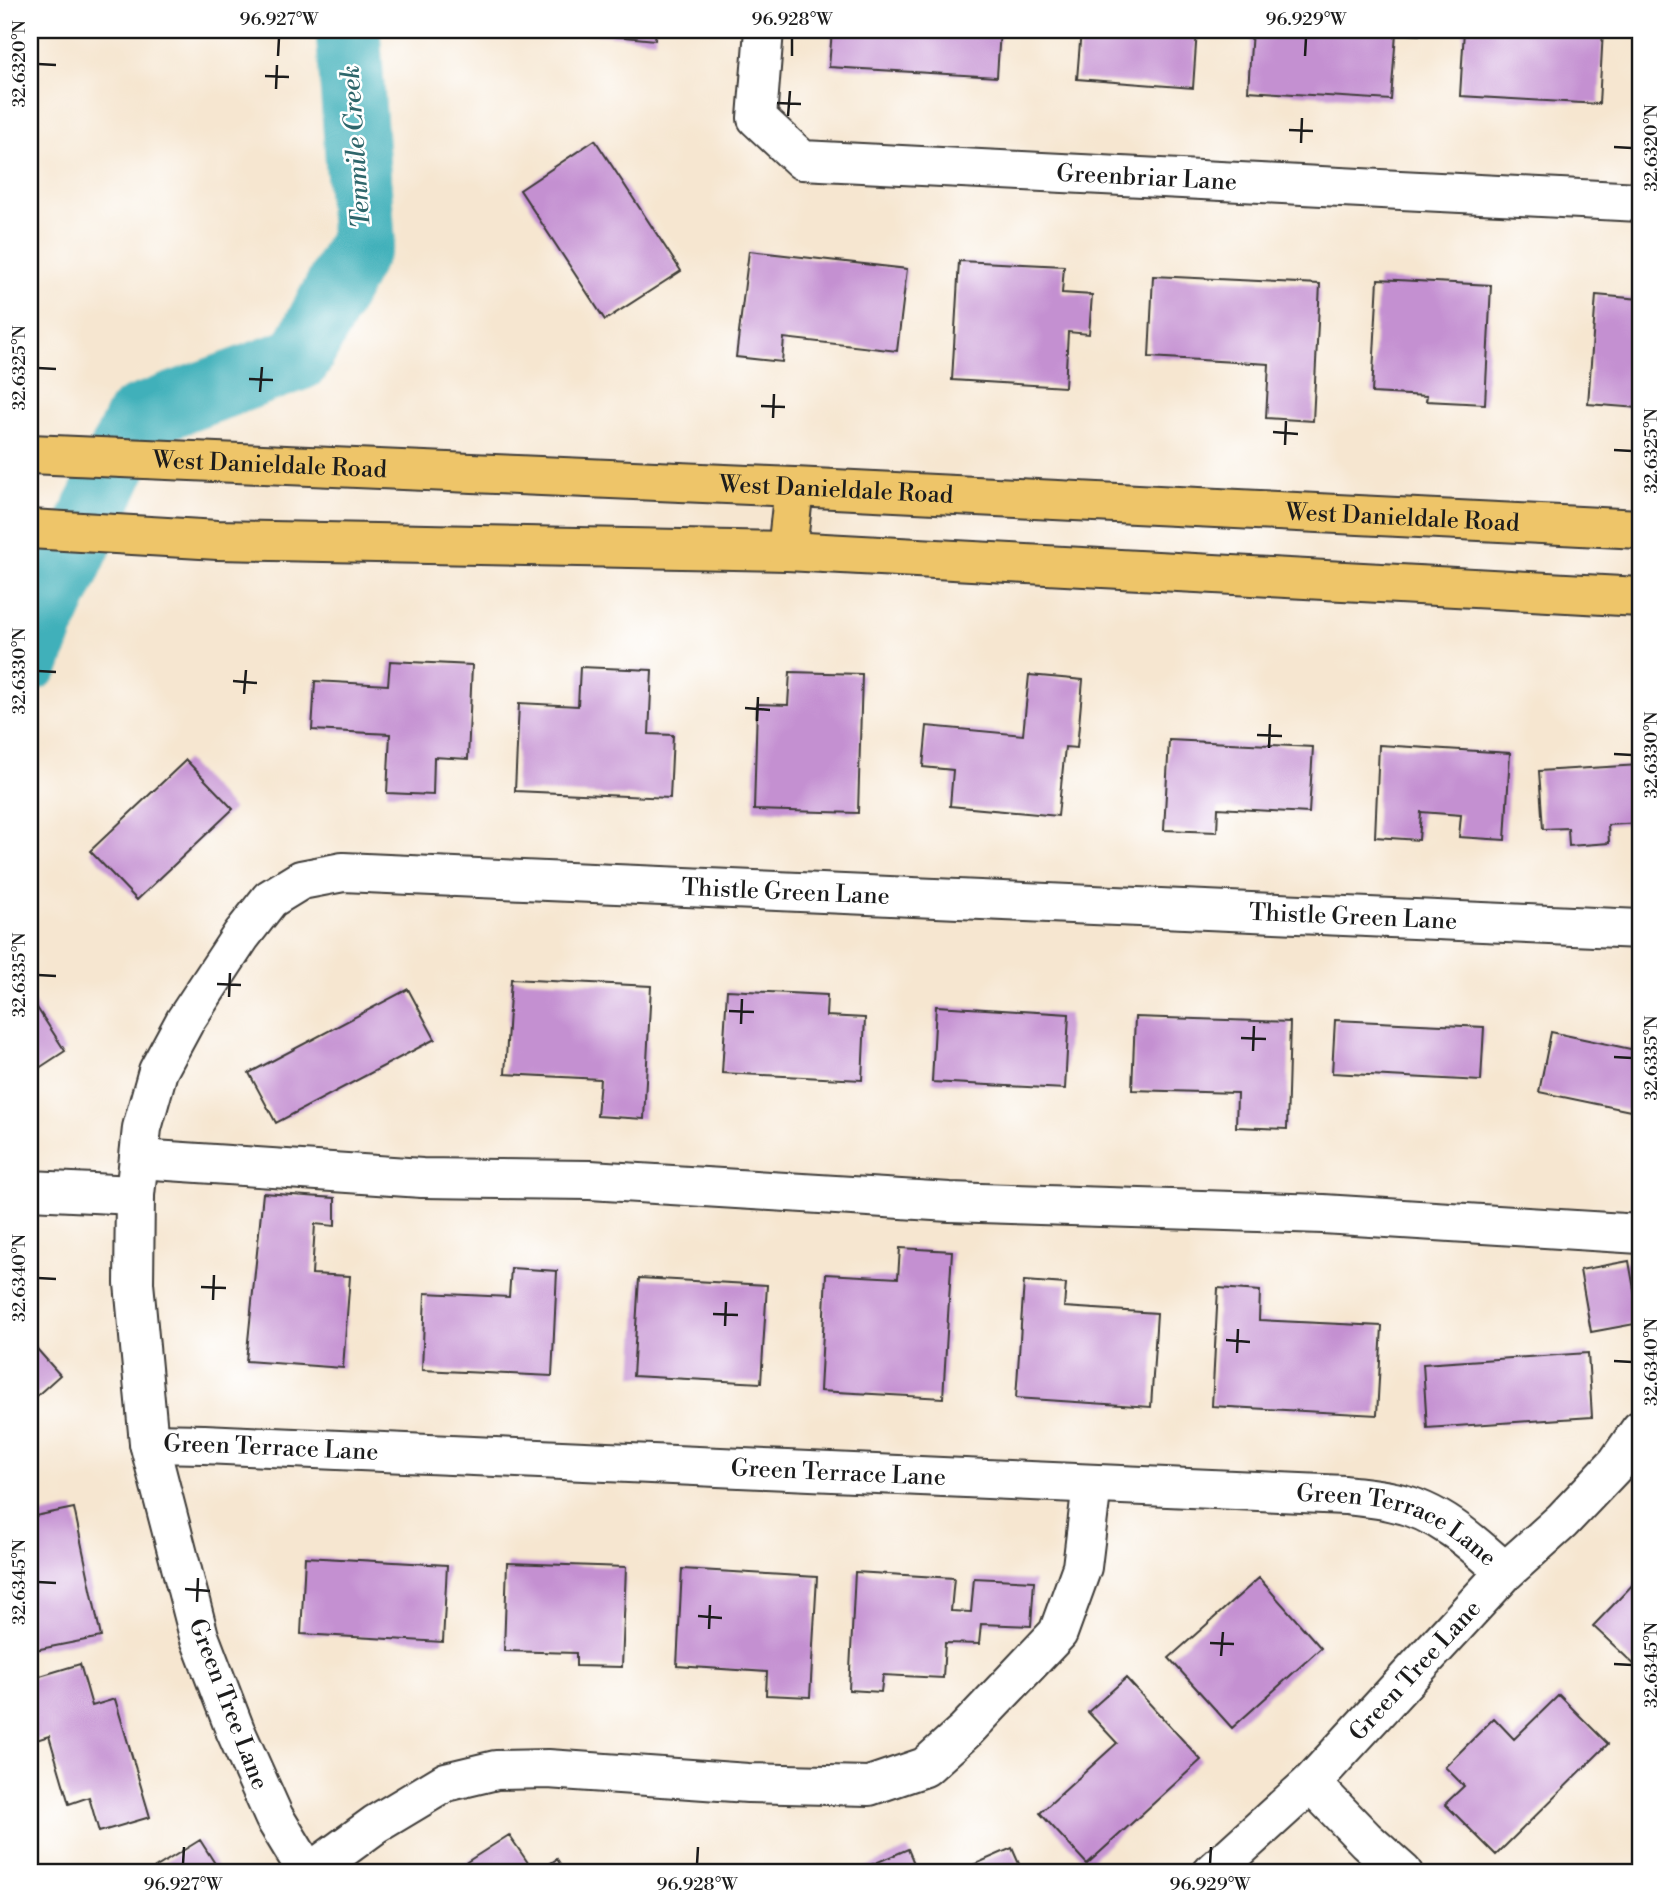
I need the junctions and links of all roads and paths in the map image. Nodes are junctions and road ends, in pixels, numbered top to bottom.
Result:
1 (764, 30) edge
2 (1640, 202) edge
3 (30, 454) edge
4 (794, 488) junction
5 (30, 529) edge
6 (1640, 529) edge
7 (787, 551) junction
8 (1640, 597) edge
9 (1640, 929) edge
10 (137, 1177) junction
11 (30, 1190) edge
12 (1640, 1234) edge
13 (1640, 1430) edge
14 (149, 1443) junction
15 (1092, 1484) junction
16 (1505, 1572) junction
17 (1311, 1783) junction
18 (309, 1873) edge
19 (1212, 1873) edge
20 (1403, 1873) edge

1 - 2 street, Greenbriar Lane
3 - 4 main road, West Danieldale Road
4 - 6 main road, West Danieldale Road
4 - 7 main road
5 - 7 main road
7 - 8 main road
9 - 10 street, Thistle Green Lane
10 - 11 street
10 - 12 street
10 - 14 street, Green Tree Lane
13 - 16 street, Green Tree Lane
14 - 15 street, Green Terrace Lane
14 - 18 street, Green Tree Lane
15 - 16 street, Green Terrace Lane
15 - 18 street
16 - 17 street, Green Tree Lane
17 - 19 street, Green Tree Lane
17 - 20 street

